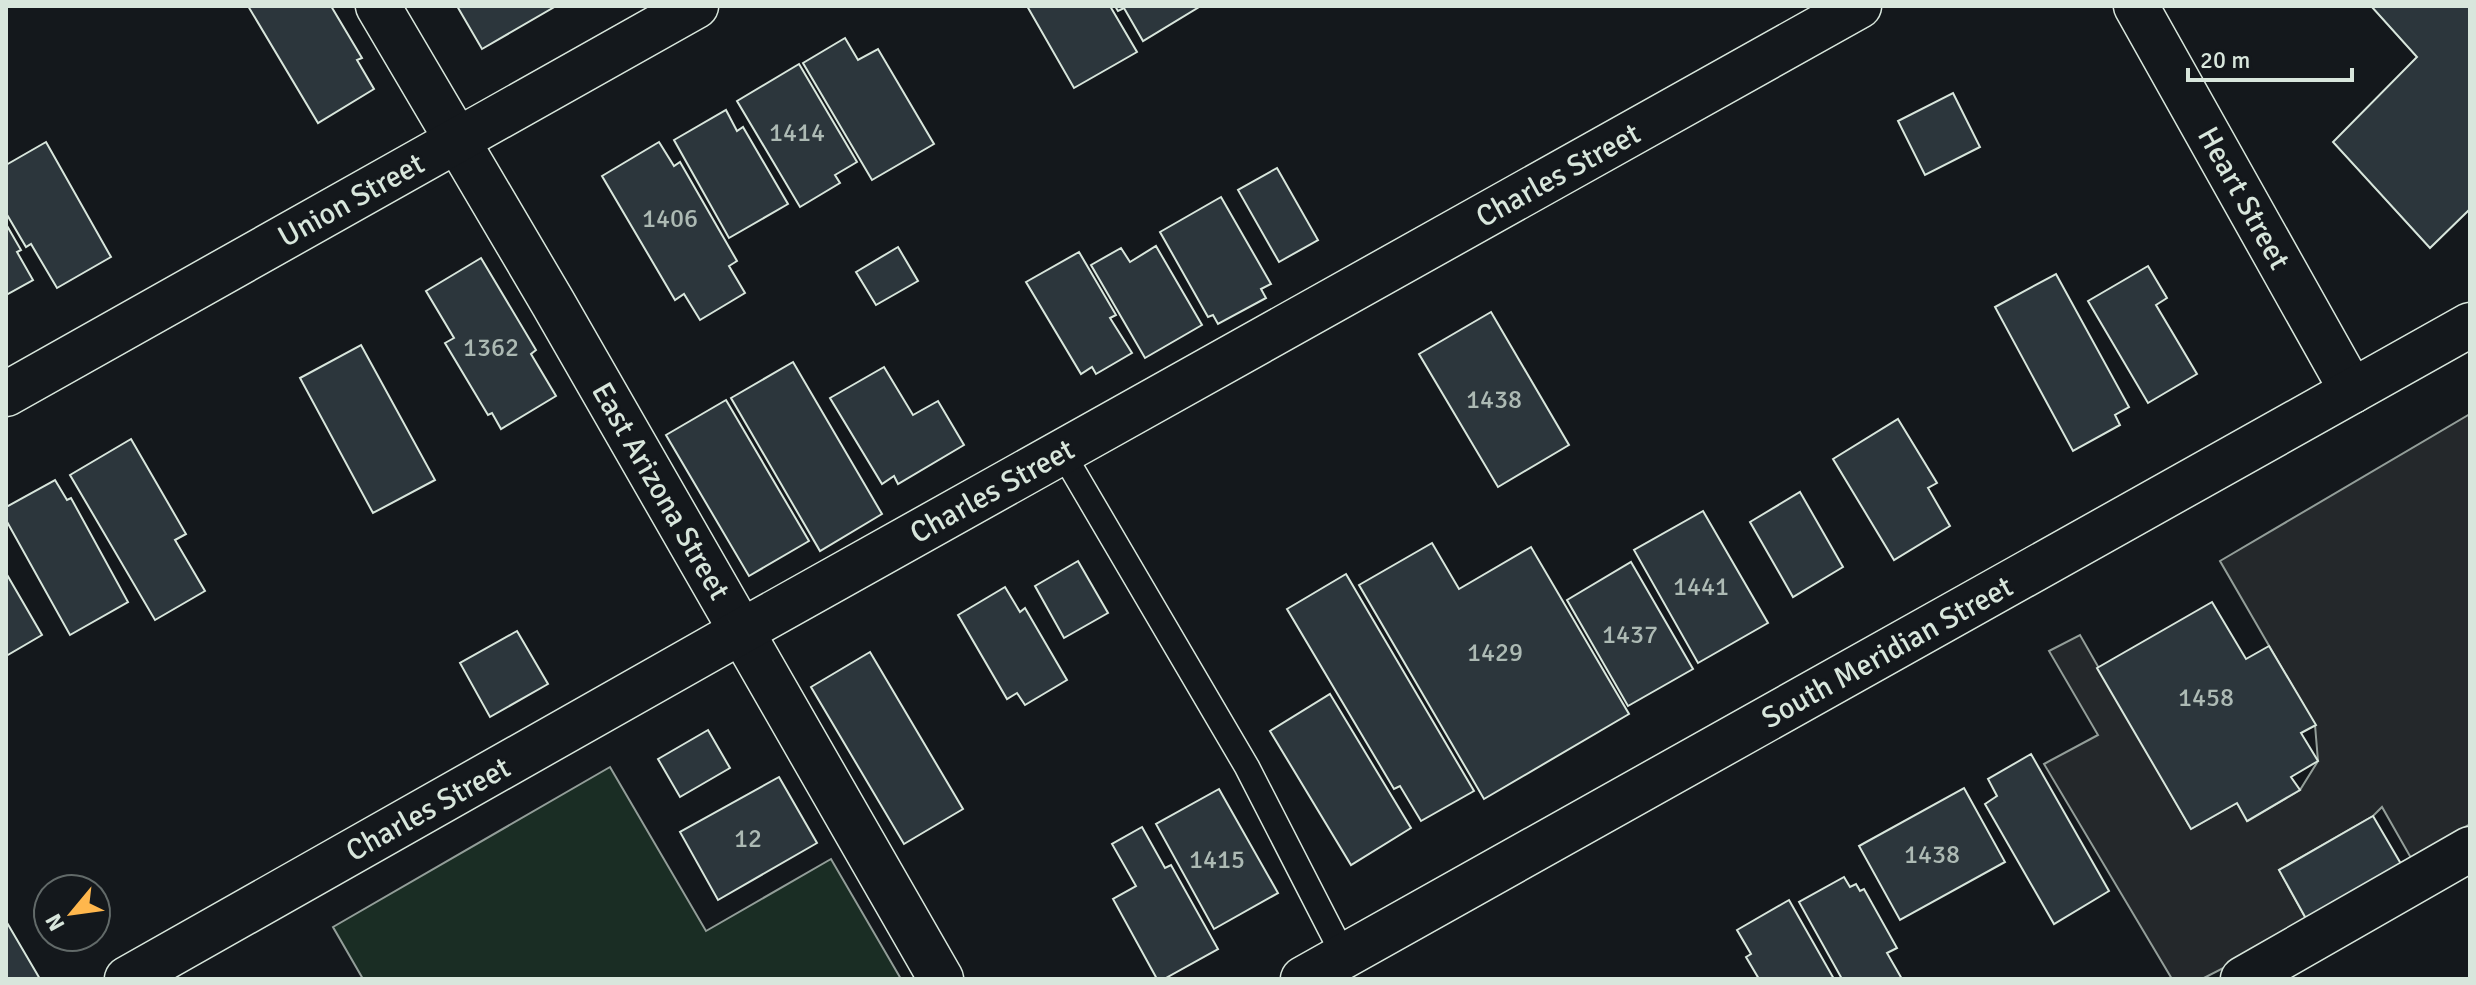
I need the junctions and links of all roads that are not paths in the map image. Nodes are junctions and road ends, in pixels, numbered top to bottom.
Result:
1 (378, 6) edge
2 (696, 6) edge
3 (1859, 6) edge
4 (2136, 6) edge
5 (456, 141) junction
6 (2470, 325) edge
7 (2352, 391) junction
8 (6, 394) edge
9 (1062, 452) junction
10 (742, 631) junction
11 (2470, 849) edge
12 (1344, 956) junction
13 (127, 979) edge
14 (941, 979) edge
15 (1303, 979) edge
16 (2243, 979) edge

1 - 5 street, East Arizona Street
2 - 5 street, Union Street
3 - 9 street, Charles Street
4 - 7 street, Heart Street
5 - 8 street, Union Street
5 - 10 street, East Arizona Street
6 - 7 street, South Meridian Street
7 - 12 street, South Meridian Street
9 - 10 street, Charles Street
9 - 12 lane
10 - 13 street, Charles Street
10 - 14 street, East Arizona Street
11 - 16 street
12 - 15 street, South Meridian Street

